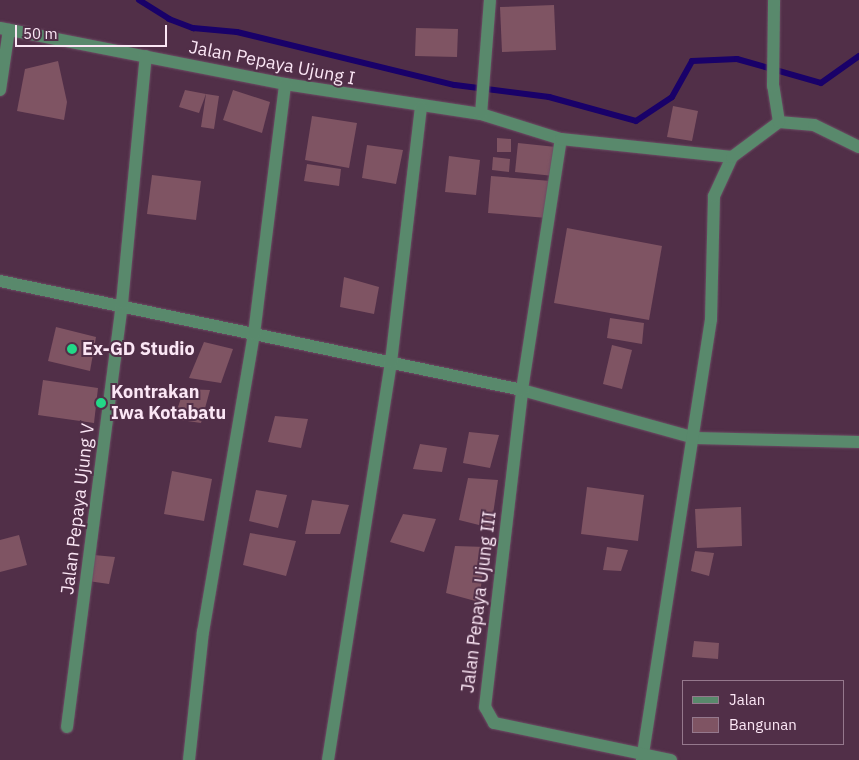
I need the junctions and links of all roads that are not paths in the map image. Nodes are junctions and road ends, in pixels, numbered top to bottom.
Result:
1 (490, 0) edge
2 (774, 0) edge
3 (4, 29) edge
4 (146, 56) junction
5 (284, 84) junction
6 (0, 90) edge
7 (421, 108) junction
8 (481, 114) junction
9 (779, 122) junction
10 (561, 139) junction
11 (859, 147) edge
12 (732, 157) junction
13 (0, 281) edge
14 (122, 303) junction
15 (254, 334) junction
16 (391, 362) junction
17 (522, 390) junction
18 (695, 438) junction
19 (859, 442) edge
20 (67, 727) dead end
21 (643, 758) edge
22 (189, 760) edge
23 (328, 760) edge
24 (671, 760) edge

1 - 8 street
2 - 9 street
3 - 4 street, Jalan Pepaya Ujung I
3 - 6 street
4 - 5 street, Jalan Pepaya Ujung I
4 - 14 street, Jalan Pepaya Ujung V
5 - 7 street, Jalan Pepaya Ujung I
5 - 15 street
7 - 8 street, Jalan Pepaya Ujung I
7 - 16 street
8 - 10 street, Jalan Pepaya Ujung I
9 - 11 street
9 - 12 street
10 - 12 street, Jalan Pepaya Ujung I
10 - 17 street, Jalan Pepaya Ujung III
12 - 18 street
13 - 14 street
14 - 15 street
14 - 20 street, Jalan Pepaya Ujung V
15 - 16 street
15 - 22 street
16 - 17 street
16 - 23 street
17 - 18 street
17 - 21 street, Jalan Pepaya Ujung III
18 - 19 street
18 - 21 street
21 - 24 street, Jalan Pepaya Ujung III

